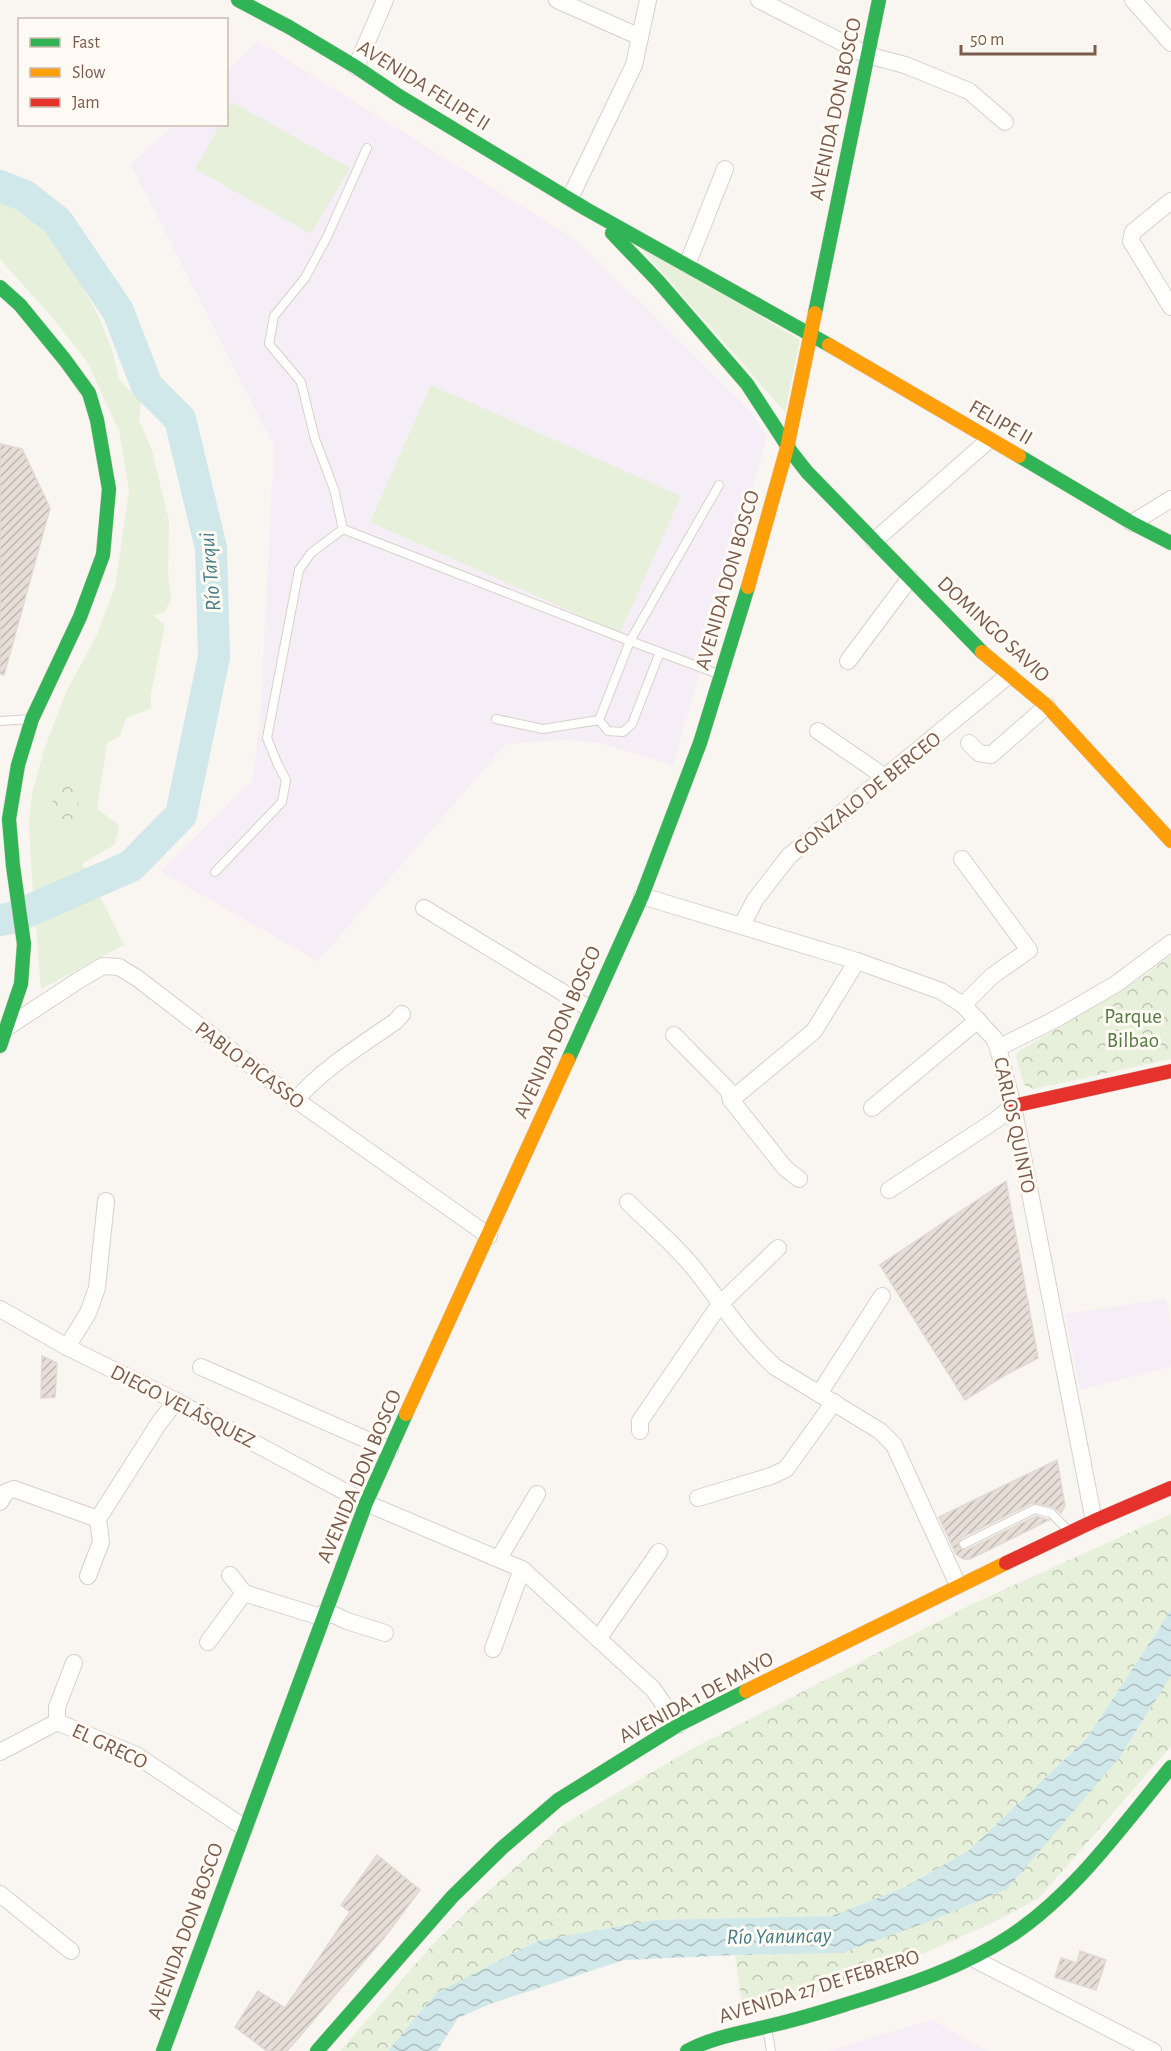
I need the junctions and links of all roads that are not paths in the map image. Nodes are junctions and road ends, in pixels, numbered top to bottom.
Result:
1 (238, 0) edge
2 (385, 0) edge
3 (557, 0) edge
4 (648, 0) edge
5 (759, 0) edge
6 (879, 0) edge
7 (1134, 0) edge
8 (640, 37) junction
9 (1171, 43) edge
10 (867, 55) junction
11 (356, 67) junction
12 (1005, 122) dead end
13 (367, 148) dead end
14 (725, 169) dead end
15 (570, 198) junction
16 (1171, 201) edge
17 (586, 209) junction
18 (687, 265) junction
19 (0, 287) edge
20 (1171, 307) edge
21 (811, 334) junction
22 (989, 440) junction
23 (787, 448) junction
24 (719, 485) dead end
25 (1171, 499) edge
26 (1132, 523) junction
27 (343, 529) junction
28 (874, 541) junction
29 (1171, 543) edge
30 (910, 578) junction
31 (630, 641) junction
32 (660, 652) junction
33 (848, 661) dead end
34 (722, 675) junction
35 (1009, 675) junction
36 (1047, 706) junction
37 (32, 719) junction
38 (496, 719) dead end
39 (599, 720) junction
40 (0, 721) edge
41 (818, 731) dead end
42 (969, 743) dead end
43 (885, 777) junction
44 (1171, 841) edge
45 (962, 859) dead end
46 (215, 872) dead end
47 (642, 896) junction
48 (424, 908) dead end
49 (742, 925) junction
50 (1171, 943) edge
51 (857, 961) junction
52 (963, 1005) junction
53 (590, 1009) junction
54 (402, 1014) dead end
55 (978, 1020) junction
56 (6, 1028) junction
57 (674, 1035) dead end
58 (0, 1046) edge
59 (998, 1048) junction
60 (1171, 1071) edge
61 (296, 1100) junction
62 (732, 1100) junction
63 (1013, 1106) junction
64 (872, 1108) dead end
65 (799, 1179) dead end
66 (889, 1190) dead end
67 (106, 1201) dead end
68 (628, 1202) dead end
69 (489, 1236) junction
70 (778, 1248) dead end
71 (882, 1296) dead end
72 (720, 1304) junction
73 (0, 1309) edge
74 (68, 1347) junction
75 (201, 1368) dead end
76 (819, 1394) junction
77 (176, 1401) junction
78 (834, 1402) junction
79 (640, 1431) dead end
80 (390, 1450) junction
81 (1171, 1488) edge
82 (537, 1494) dead end
83 (698, 1498) dead end
84 (0, 1502) edge
85 (366, 1503) junction
86 (98, 1519) junction
87 (1094, 1521) junction
88 (1070, 1532) junction
89 (964, 1544) dead end
90 (658, 1552) dead end
91 (499, 1558) junction
92 (522, 1569) junction
93 (230, 1575) dead end
94 (88, 1576) dead end
95 (958, 1585) junction
96 (244, 1593) junction
97 (325, 1614) junction
98 (385, 1633) dead end
99 (598, 1638) junction
100 (208, 1642) dead end
101 (493, 1649) dead end
102 (74, 1663) dead end
103 (57, 1722) junction
104 (678, 1725) junction
105 (0, 1752) edge
106 (1171, 1767) edge
107 (245, 1828) junction
108 (0, 1894) edge
109 (71, 1951) dead end
110 (972, 1958) junction
111 (767, 2026) junction
112 (163, 2049) edge
113 (317, 2051) edge
114 (687, 2051) edge
115 (771, 2051) edge
116 (1153, 2051) edge

1 - 11 main road, AVENIDA FELIPE II
2 - 11 street
3 - 8 street
4 - 8 street
5 - 10 street
6 - 10 main road, AVENIDA DON BOSCO
7 - 9 street
8 - 15 street
10 - 12 street
10 - 21 main road, AVENIDA DON BOSCO
11 - 15 main road, AVENIDA FELIPE II
13 - 27 lane
14 - 18 street
15 - 17 main road, AVENIDA FELIPE II
16 - 20 street
17 - 18 main road, AVENIDA FELIPE II
17 - 23 main road, AVENIDA FELIPE II
18 - 21 main road, AVENIDA FELIPE II
19 - 37 main road
21 - 22 main road, FELIPE II
21 - 23 main road, AVENIDA DON BOSCO
22 - 26 main road, FELIPE II
22 - 28 street
23 - 28 main road, DOMINGO SAVIO
23 - 34 main road, AVENIDA DON BOSCO
24 - 31 lane
25 - 26 street
26 - 29 main road, FELIPE II
27 - 31 lane
27 - 46 lane
28 - 30 main road, DOMINGO SAVIO
30 - 33 street
30 - 35 main road, DOMINGO SAVIO
31 - 32 lane
31 - 39 lane
32 - 34 lane
32 - 39 lane
34 - 47 main road, AVENIDA DON BOSCO
35 - 36 main road, DOMINGO SAVIO
35 - 43 street, GONZALO DE BERCEO
36 - 42 street
36 - 44 main road, DOMINGO SAVIO
37 - 40 lane
37 - 56 main road
38 - 39 lane
41 - 43 street
43 - 49 street, GONZALO DE BERCEO
45 - 52 street
47 - 49 street, CARLOS QUINTO
47 - 53 main road, AVENIDA DON BOSCO
48 - 53 street
49 - 51 street, CARLOS QUINTO
50 - 59 street
51 - 52 street, CARLOS QUINTO
51 - 62 street
52 - 55 street, CARLOS QUINTO
53 - 69 main road, AVENIDA DON BOSCO
54 - 61 street
55 - 59 street, CARLOS QUINTO
55 - 64 street
56 - 58 main road
56 - 61 street, PABLO PICASSO
57 - 62 street
59 - 63 street, CARLOS QUINTO
60 - 63 main road
61 - 69 street, PABLO PICASSO
62 - 65 street
63 - 66 street
63 - 87 street, CARLOS QUINTO
67 - 74 street
68 - 72 street
69 - 80 main road, AVENIDA DON BOSCO
70 - 72 street
71 - 76 street
72 - 76 street
72 - 79 street
73 - 74 street, DIEGO VELÁSQUEZ
74 - 77 street, DIEGO VELÁSQUEZ
75 - 80 street
76 - 78 street
77 - 85 street, DIEGO VELÁSQUEZ
77 - 86 street
78 - 83 street
78 - 95 street
80 - 85 main road, AVENIDA DON BOSCO
81 - 87 main road, AVENIDA 1 DE MAYO
82 - 91 street
84 - 86 street
85 - 91 street, DIEGO VELÁSQUEZ
85 - 97 main road, AVENIDA DON BOSCO
86 - 94 street
87 - 88 main road, AVENIDA 1 DE MAYO
88 - 89 lane
88 - 95 main road, AVENIDA 1 DE MAYO
90 - 99 street
91 - 92 street, DIEGO VELÁSQUEZ
92 - 99 street, DIEGO VELÁSQUEZ
92 - 101 street
93 - 96 street
95 - 104 main road, AVENIDA 1 DE MAYO
96 - 97 street
96 - 100 street
97 - 98 street
97 - 107 main road, AVENIDA DON BOSCO
99 - 104 street, DIEGO VELÁSQUEZ
102 - 103 street
103 - 105 street, EL GRECO
103 - 107 street, EL GRECO
104 - 113 main road, AVENIDA 1 DE MAYO
106 - 110 main road, AVENIDA 27 DE FEBRERO
107 - 112 main road, AVENIDA DON BOSCO
108 - 109 street
110 - 111 main road, AVENIDA 27 DE FEBRERO
110 - 116 street
111 - 114 main road, AVENIDA 27 DE FEBRERO
111 - 115 lane

